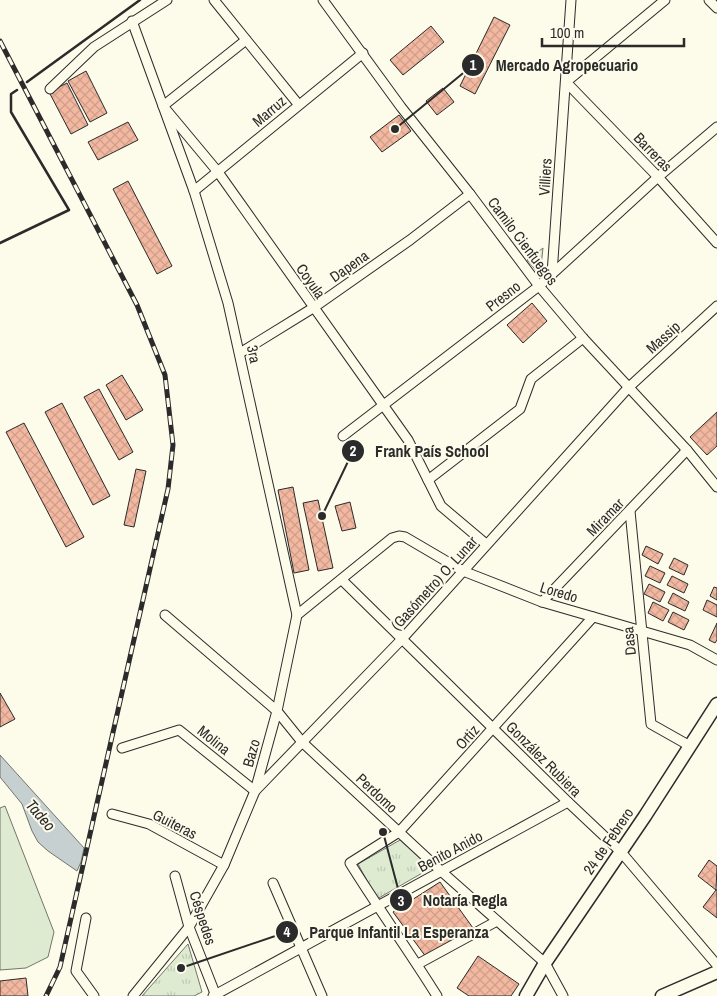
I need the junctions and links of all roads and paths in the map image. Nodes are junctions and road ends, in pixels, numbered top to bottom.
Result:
1 (168, 0) edge
2 (214, 0) edge
3 (323, 0) edge
4 (571, 0) edge
5 (665, 0) edge
6 (709, 0) edge
7 (717, 8) edge
8 (132, 21) junction
9 (246, 40) junction
10 (363, 53) junction
11 (566, 82) junction
12 (50, 89) dead end
13 (298, 104) junction
14 (163, 106) junction
15 (717, 127) edge
16 (218, 172) junction
17 (658, 178) junction
18 (194, 190) junction
19 (470, 194) junction
20 (717, 243) edge
21 (552, 274) junction
22 (539, 286) junction
23 (717, 306) edge
24 (313, 308) junction
25 (583, 338) junction
26 (240, 353) junction
27 (628, 388) junction
28 (384, 405) junction
29 (343, 436) dead end
30 (687, 450) junction
31 (428, 480) junction
32 (717, 487) edge
33 (630, 511) junction
34 (486, 544) junction
35 (463, 571) junction
36 (342, 580) junction
37 (542, 602) junction
38 (166, 615) dead end
39 (297, 615) junction
40 (593, 617) junction
41 (642, 631) junction
42 (402, 639) junction
43 (717, 660) edge
44 (717, 704) edge
45 (277, 711) junction
46 (493, 728) junction
47 (302, 742) junction
48 (690, 746) junction
49 (122, 748) dead end
50 (255, 791) junction
51 (568, 802) junction
52 (112, 814) dead end
53 (400, 832) junction
54 (621, 852) junction
55 (224, 865) junction
56 (441, 871) junction
57 (175, 876) dead end
58 (273, 883) dead end
59 (377, 906) junction
60 (86, 918) dead end
61 (497, 921) junction
62 (189, 927) junction
63 (300, 947) junction
64 (545, 963) junction
65 (418, 964) junction
66 (717, 966) edge
67 (717, 972) edge
68 (94, 996) edge
69 (133, 996) edge
70 (215, 996) edge
71 (322, 996) edge
72 (437, 996) edge
73 (526, 996) edge
74 (563, 996) edge
75 (662, 996) edge

1 - 8 street
2 - 9 street
3 - 10 street, Camilo Cienfuegos
4 - 11 street, Villiers
5 - 11 street
6 - 7 street
8 - 12 street
8 - 14 street, Coyula
9 - 13 street
9 - 14 street
10 - 13 street, Marruz
10 - 19 street, Camilo Cienfuegos
11 - 17 street, Barreras
11 - 21 street, Villiers
13 - 16 street, Marruz
14 - 16 street, Coyula
14 - 18 street, 3ra
15 - 17 street, Presno
16 - 18 street, Marruz
16 - 24 street, Coyula
17 - 20 street, Barreras
17 - 21 street, Presno
18 - 26 street, 3ra
19 - 22 street, Camilo Cienfuegos
19 - 24 street, Dapena
21 - 22 street, Presno
22 - 25 street, Camilo Cienfuegos
22 - 28 street, Presno
23 - 27 street, Massip
24 - 26 street, Dapena
24 - 28 street, Coyula
25 - 27 street, Camilo Cienfuegos
25 - 31 street
26 - 39 street, 3ra
27 - 30 street, Camilo Cienfuegos
27 - 34 street, (Gasómetro) O. Lunar
28 - 29 street, Presno
28 - 31 street, Coyula
30 - 32 street, Camilo Cienfuegos
30 - 33 street, Miramar
31 - 34 street, Coyula
33 - 37 street, Miramar
33 - 41 street, Dasa
34 - 35 street, (Gasómetro) O. Lunar
35 - 36 street, Loredo
35 - 37 street, Loredo
35 - 42 street, (Gasómetro) O. Lunar
36 - 39 street
36 - 42 street, González Rubiera
37 - 40 street, Loredo
38 - 45 street, Perdomo
39 - 45 street, Bazo
40 - 41 street, Loredo
40 - 46 street, Ortiz
41 - 43 street, Loredo
41 - 48 street, Dasa
42 - 46 street, González Rubiera
42 - 47 street, (Gasómetro) O. Lunar
44 - 48 main road, 24 de Febrero
45 - 47 street, Perdomo
45 - 50 street, Bazo
46 - 51 street, González Rubiera
46 - 53 street, Ortiz
47 - 50 street, (Gasómetro) O. Lunar
47 - 53 street, Perdomo
48 - 54 main road, 24 de Febrero
49 - 50 street, Molina
50 - 55 street, Bazo
51 - 54 street, González Rubiera
51 - 56 street, Benito Anido
52 - 55 street, Guiteras
53 - 56 street, Perdomo
53 - 59 street, Ortiz
54 - 64 main road, 24 de Febrero
54 - 66 street, González Rubiera
55 - 62 street, Bazo
56 - 59 street, Benito Anido
56 - 61 street, Perdomo
57 - 62 street, Céspedes
58 - 63 street
59 - 63 street, Benito Anido
59 - 65 street
60 - 68 street
61 - 64 street, Perdomo
61 - 65 street
62 - 69 street, Bazo
62 - 70 street, Céspedes
63 - 70 street, Benito Anido
63 - 71 street
64 - 73 main road, 24 de Febrero
64 - 74 street, Perdomo
65 - 72 street
67 - 75 main road

